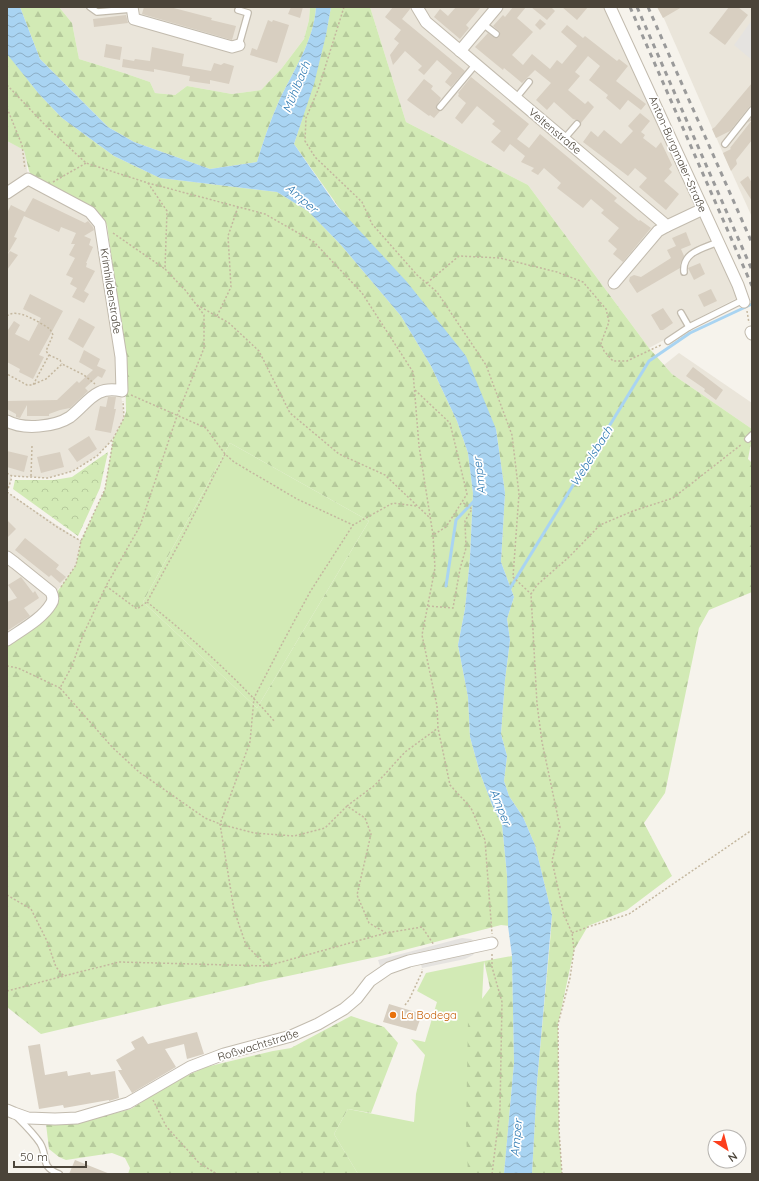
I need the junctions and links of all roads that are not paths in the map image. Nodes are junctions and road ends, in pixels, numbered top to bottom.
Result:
1 (90, 7) edge
2 (417, 7) edge
3 (497, 7) edge
4 (610, 7) edge
5 (132, 8) edge
6 (238, 10) dead end
7 (483, 24) junction
8 (496, 34) dead end
9 (240, 45) joint
10 (460, 51) junction
11 (476, 64) junction
12 (529, 82) dead end
13 (516, 98) junction
14 (440, 107) dead end
15 (752, 110) edge
16 (577, 124) dead end
17 (564, 139) junction
18 (725, 144) dead end
19 (7, 193) edge
20 (703, 209) junction
21 (667, 226) junction
22 (718, 242) junction
23 (684, 272) dead end
24 (614, 283) dead end
25 (743, 301) joint
26 (681, 313) dead end
27 (689, 327) junction
28 (668, 341) road end
29 (7, 421) edge
30 (7, 557) edge
31 (7, 640) edge
32 (492, 943) road end
33 (10, 1112) edge
34 (59, 1174) edge

1 - 5 lane
2 - 10 street, Veltenstraße
3 - 7 street
4 - 20 street, Anton-Burgmaier-Straße
5 - 9 street
6 - 9 lane
7 - 8 lane
7 - 10 street
10 - 11 street, Veltenstraße
11 - 13 street, Veltenstraße
11 - 14 lane
12 - 13 lane
13 - 17 street, Veltenstraße
15 - 18 lane
16 - 17 lane
17 - 21 street, Veltenstraße
19 - 29 street, Krimhildenstraße
20 - 21 street
20 - 22 street, Anton-Burgmaier-Straße
21 - 24 street
22 - 23 lane
22 - 25 street, Anton-Burgmaier-Straße
25 - 27 lane
26 - 27 lane
27 - 28 lane
30 - 31 street
32 - 33 street, Roßwachtstraße
33 - 34 lane, Roßwachtstraße

